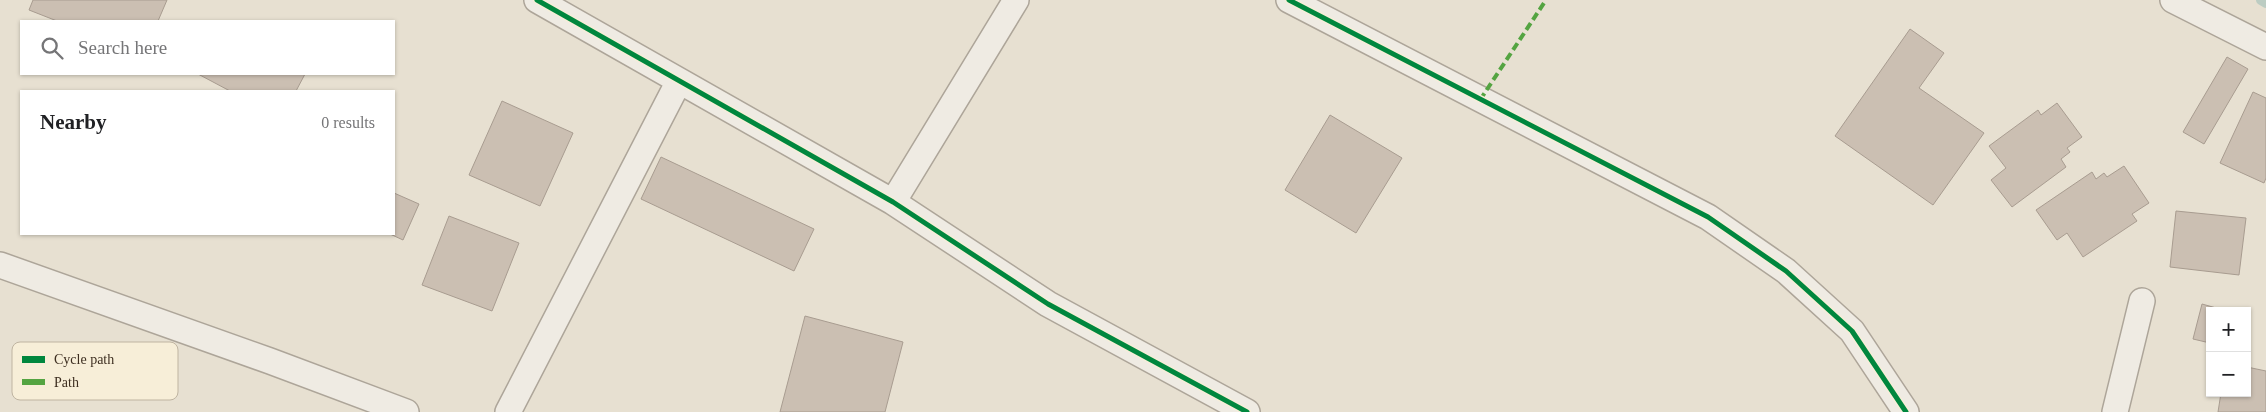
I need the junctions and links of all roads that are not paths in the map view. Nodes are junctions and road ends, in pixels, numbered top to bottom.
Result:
1 (537, 0) edge
2 (1016, 0) edge
3 (1289, 0) edge
4 (2173, 0) edge
5 (2266, 47) edge
6 (679, 81) junction
7 (893, 202) junction
8 (0, 265) edge
9 (2142, 301) dead end
10 (406, 412) edge
11 (508, 412) edge
12 (1247, 412) edge
13 (1906, 412) edge
14 (2116, 412) edge

1 - 6 street
2 - 7 street
3 - 13 street
4 - 5 street
6 - 7 street
6 - 11 street
7 - 12 street
8 - 10 street
9 - 14 street

